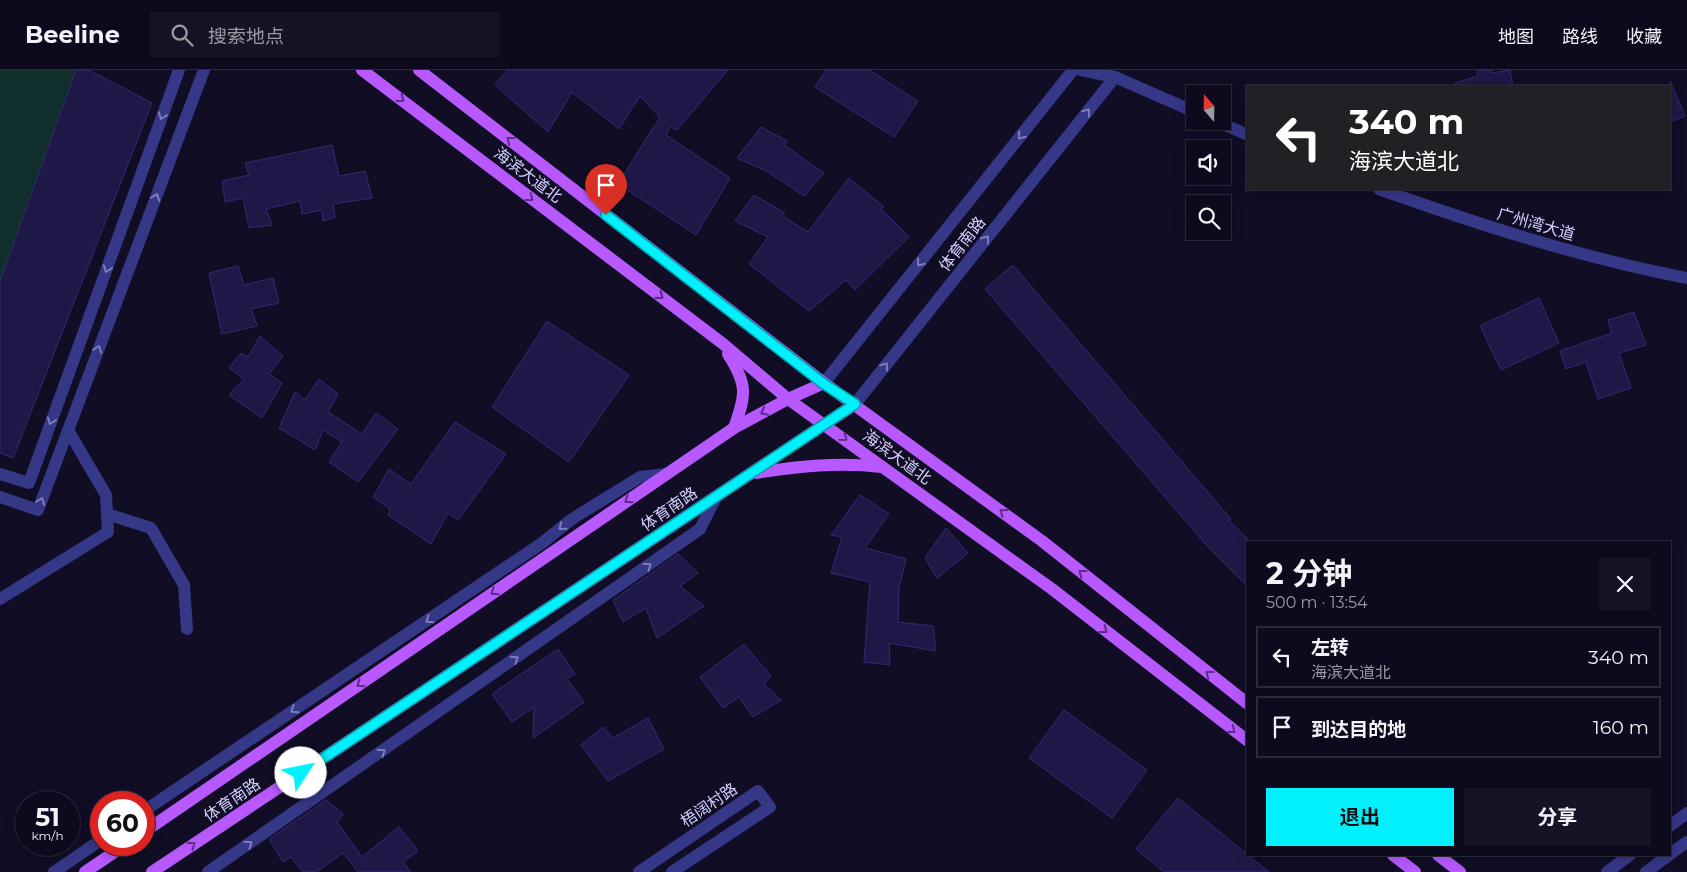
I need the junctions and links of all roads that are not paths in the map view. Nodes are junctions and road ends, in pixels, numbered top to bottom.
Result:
1 (179, 70) edge
2 (204, 70) edge
3 (362, 70) edge
4 (419, 70) edge
5 (1074, 70) edge
6 (1081, 70) edge
7 (1113, 73) edge
8 (1186, 108) edge
9 (1231, 128) edge
10 (1246, 134) edge
11 (1382, 190) edge
12 (1687, 278) edge
13 (722, 343) junction
14 (824, 384) junction
15 (788, 399) junction
16 (855, 404) junction
17 (825, 424) junction
18 (734, 428) junction
19 (68, 430) junction
20 (884, 467) junction
21 (0, 474) edge
22 (666, 474) junction
23 (751, 474) junction
24 (0, 497) edge
25 (716, 497) junction
26 (107, 514) junction
27 (0, 599) edge
28 (187, 628) dead end
29 (1246, 702) edge
30 (1246, 739) edge
31 (155, 804) edge
32 (1687, 813) edge
33 (155, 824) edge
34 (1671, 825) edge
35 (1687, 842) edge
36 (90, 847) edge
37 (1671, 854) edge
38 (109, 856) edge
39 (1394, 856) edge
40 (1439, 856) edge
41 (1629, 856) edge
42 (1669, 856) edge
43 (54, 872) edge
44 (85, 872) edge
45 (152, 872) edge
46 (208, 872) edge
47 (639, 872) edge
48 (672, 872) edge
49 (1415, 872) edge
50 (1460, 872) edge
51 (1607, 872) edge
52 (1646, 872) edge

1 -> 21 street
19 -> 2 street
3 -> 13 main road, 海滨大道北
14 -> 4 main road, 海滨大道北
5 -> 14 street, 体育南路
6 - 7 street
7 - 8 street
16 -> 7 street, 体育南路
9 - 10 street
11 - 12 street, 广州湾大道
13 - 15 main road, 海滨大道北
13 - 18 main road
14 - 15 main road, 体育南路
14 - 16 main road, 海滨大道北
15 - 17 main road, 海滨大道北
15 -> 18 main road, 体育南路
16 - 17 main road, 体育南路
29 -> 16 main road, 海滨大道北
17 -> 20 main road, 海滨大道北
17 - 23 main road, 体育南路
18 - 22 main road, 体育南路
24 -> 19 street
19 - 26 street
20 - 23 main road
20 -> 30 main road, 海滨大道北
22 -> 31 street
22 -> 33 main road, 体育南路
23 - 25 main road, 体育南路
45 -> 25 main road, 体育南路
46 -> 25 street
26 - 27 street
26 - 28 street
32 - 34 street
35 - 37 street
36 - 43 street
38 - 44 main road
39 - 49 main road
40 - 50 main road
41 - 51 street
42 - 52 street
47 - 48 street, 梧阔村路

